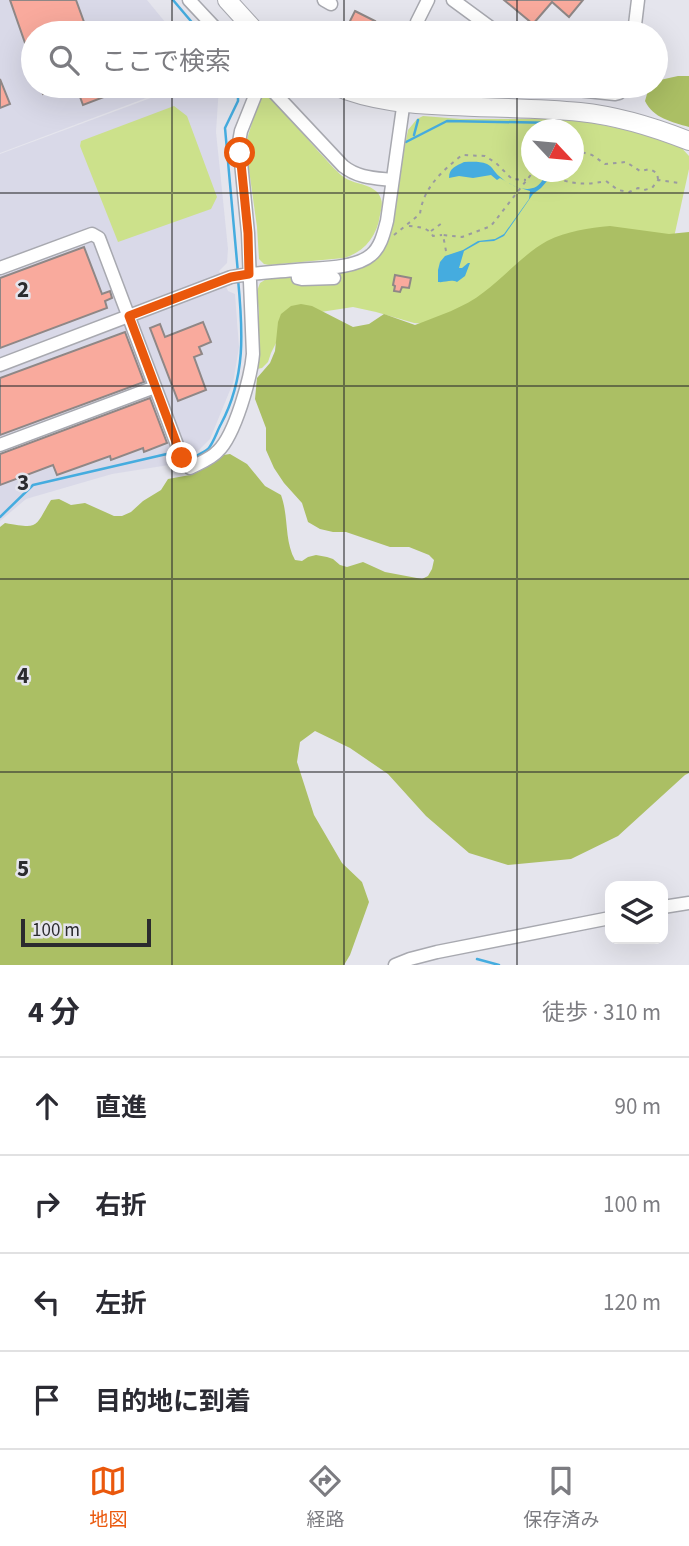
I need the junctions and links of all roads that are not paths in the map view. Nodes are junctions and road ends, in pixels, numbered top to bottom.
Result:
1 (189, 0) edge
2 (227, 0) edge
3 (428, 0) edge
4 (453, 0) edge
5 (638, 0) edge
6 (209, 21) edge
7 (246, 21) edge
8 (418, 21) edge
9 (482, 21) edge
10 (635, 21) edge
11 (254, 98) edge
12 (279, 98) edge
13 (372, 98) edge
14 (404, 98) edge
15 (403, 104) junction
16 (689, 141) edge
17 (393, 180) junction
18 (0, 268) edge
19 (297, 270) junction
20 (249, 274) junction
21 (334, 278) dead end
22 (129, 316) junction
23 (0, 365) edge
24 (155, 387) junction
25 (0, 445) edge
26 (689, 903) edge
27 (668, 906) edge
28 (605, 919) edge
29 (395, 965) edge

1 - 6 street
2 - 7 highway
3 - 8 street
4 - 9 street
5 - 10 street
11 - 20 street
12 - 17 street
13 - 15 highway
14 - 15 street
15 - 16 highway
15 - 17 street
17 - 19 street
18 - 22 street
19 - 20 street
19 - 21 street
20 - 22 street
20 - 24 street
22 - 23 street
22 - 24 street
24 - 25 street
26 - 27 street
28 - 29 street

